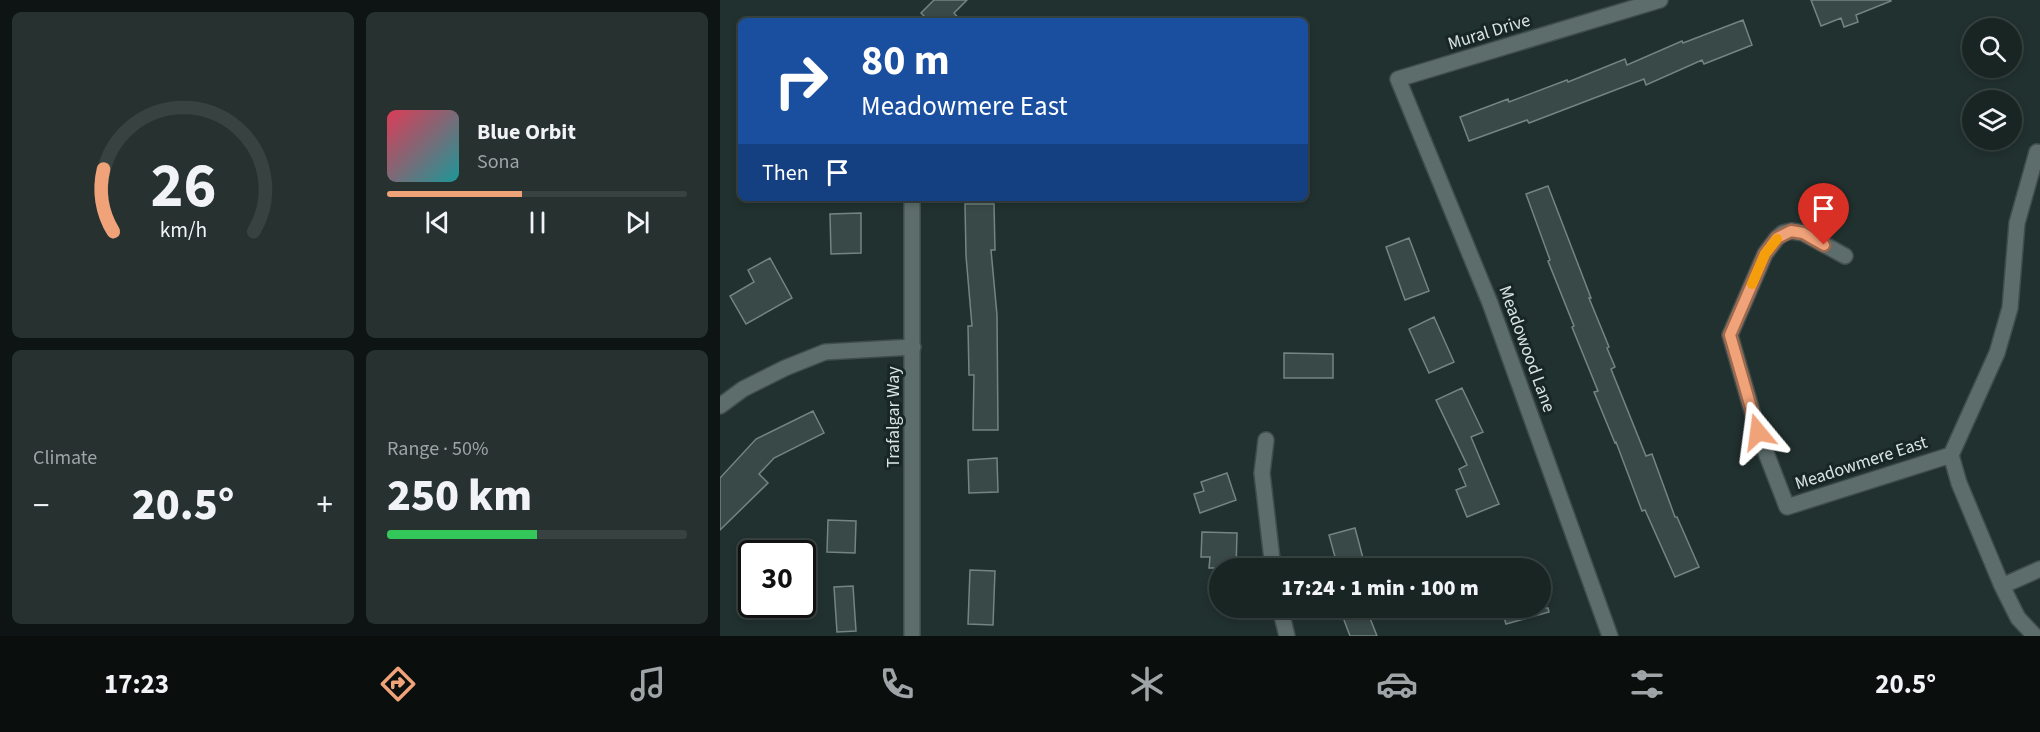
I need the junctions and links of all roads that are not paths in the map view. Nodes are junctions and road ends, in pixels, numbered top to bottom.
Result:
1 (1660, 0) edge
2 (1626, 5) edge
3 (1398, 79) joint
4 (2037, 152) dead end
5 (912, 201) edge
6 (1845, 256) dead end
7 (913, 347) junction
8 (720, 406) edge
9 (1266, 440) dead end
10 (1951, 455) junction
11 (1272, 558) edge
12 (2040, 569) edge
13 (2002, 586) junction
14 (1282, 618) edge
15 (912, 636) edge
16 (1287, 636) edge
17 (1610, 636) edge
18 (2035, 636) edge

1 - 2 street, Mural Drive
2 - 3 street, Mural Drive
3 - 17 street, Meadowood Lane
4 - 10 street
5 - 7 street, Trafalgar Way
6 - 10 street, Meadowmere East
7 - 8 street
7 - 15 street, Trafalgar Way
9 - 11 street
10 - 13 street
12 - 13 street
13 - 18 street
14 - 16 street

